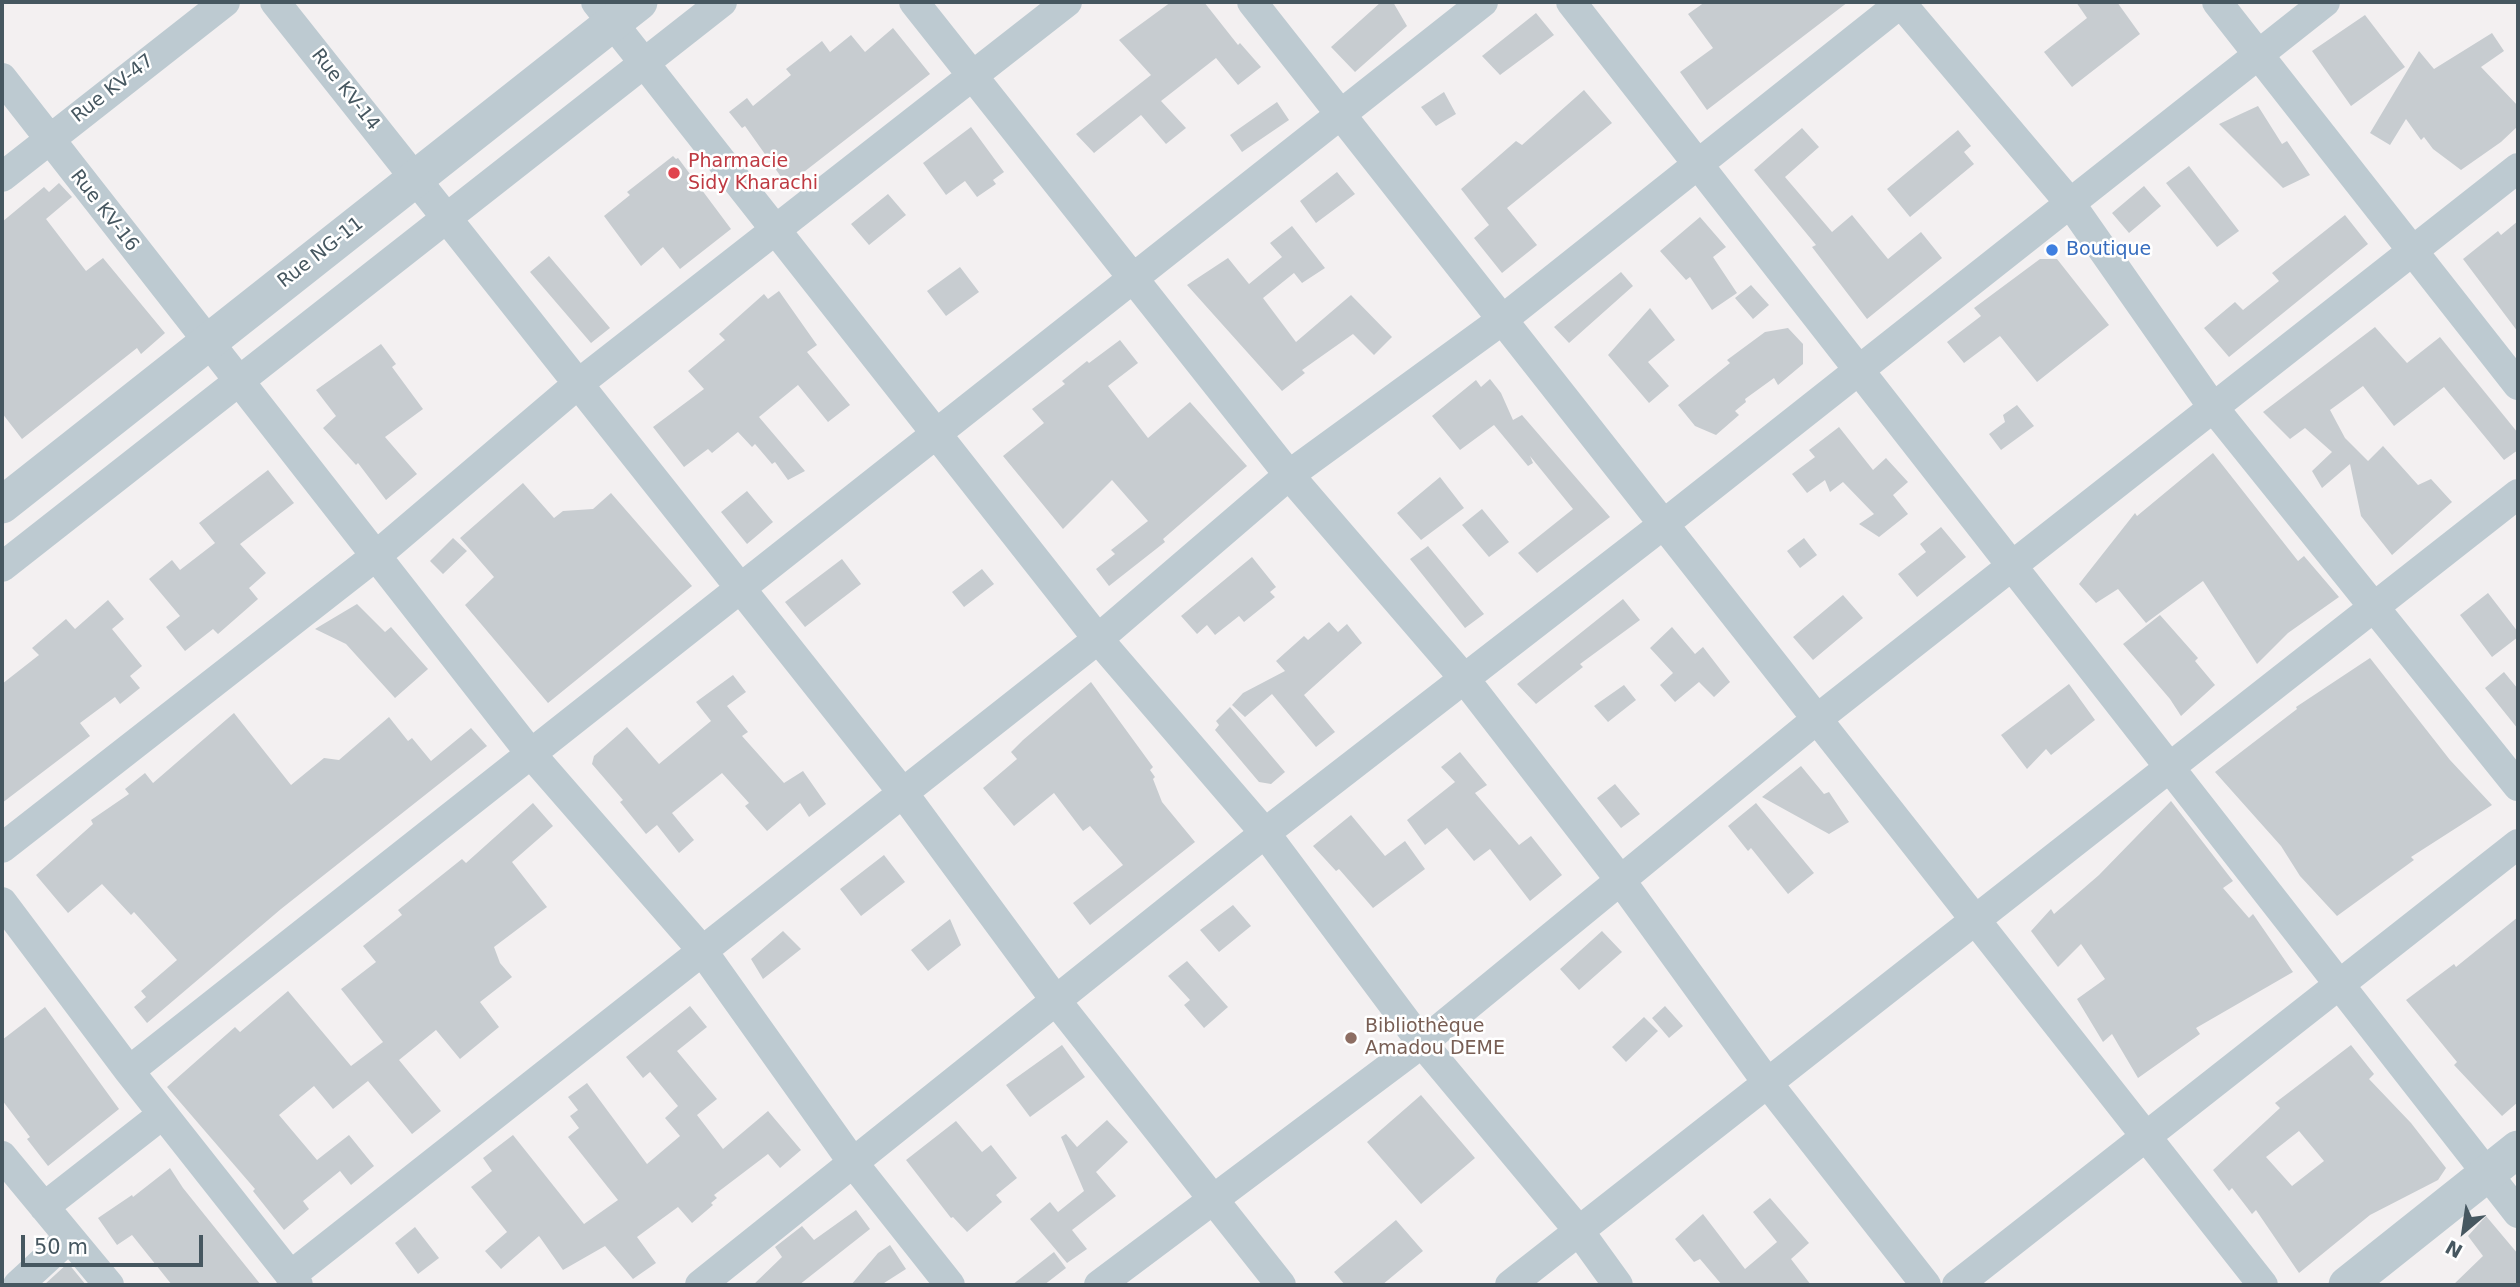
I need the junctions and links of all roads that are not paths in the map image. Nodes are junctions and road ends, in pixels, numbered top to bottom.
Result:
1 (225, 2) edge
2 (275, 2) edge
3 (722, 2) edge
4 (914, 2) edge
5 (1067, 2) edge
6 (1252, 2) edge
7 (1483, 2) edge
8 (1571, 2) edge
9 (1901, 2) edge
10 (2217, 2) edge
11 (2325, 2) edge
12 (616, 9) edge
13 (2258, 55) junction
14 (644, 62) junction
15 (973, 76) junction
16 (2, 78) edge
17 (1340, 114) junction
18 (49, 139) junction
19 (1698, 165) junction
20 (2518, 168) edge
21 (2, 177) edge
22 (415, 179) junction
23 (2070, 203) junction
24 (446, 218) junction
25 (776, 230) junction
26 (2413, 251) junction
27 (1133, 278) junction
28 (1502, 320) junction
29 (207, 343) junction
30 (1859, 370) junction
31 (238, 382) junction
32 (578, 384) junction
33 (2518, 385) edge
34 (2213, 406) junction
35 (936, 434) junction
36 (1289, 475) junction
37 (2518, 494) edge
38 (2, 505) edge
39 (1664, 524) junction
40 (377, 555) junction
41 (2012, 566) junction
42 (2, 567) edge
43 (741, 588) junction
44 (2376, 607) junction
45 (1098, 639) junction
46 (1463, 677) junction
47 (1817, 719) junction
48 (531, 754) junction
49 (2171, 768) junction
50 (2518, 786) edge
51 (903, 793) junction
52 (1265, 833) junction
53 (2518, 844) edge
54 (2, 848) edge
55 (1620, 881) junction
56 (2, 902) edge
57 (1977, 921) junction
58 (701, 949) junction
59 (2339, 984) junction
60 (1057, 1002) junction
61 (1422, 1043) junction
62 (129, 1071) junction
63 (1769, 1085) junction
64 (163, 1114) junction
65 (2146, 1136) junction
66 (2518, 1149) edge
67 (2, 1156) edge
68 (854, 1164) junction
69 (2487, 1173) junction
70 (1212, 1200) junction
71 (44, 1208) junction
72 (2518, 1213) edge
73 (1578, 1231) junction
74 (69, 1238) junction
75 (294, 1281) edge
76 (18, 1285) edge
77 (109, 1285) edge
78 (700, 1285) edge
79 (950, 1285) edge
80 (1100, 1285) edge
81 (1281, 1285) edge
82 (1510, 1285) edge
83 (1618, 1285) edge
84 (1926, 1285) edge
85 (1956, 1285) edge
86 (2263, 1285) edge
87 (2347, 1285) edge

1 - 18 street, Rue KV-47
2 - 22 street, Rue KV-14
3 - 14 street
4 - 15 street
5 - 15 street
6 - 17 street
7 - 17 street
8 - 19 street
9 - 19 street
9 - 23 street
10 - 13 street
11 - 13 street
12 - 14 street
12 - 22 street, Rue NG-11
13 - 23 street
13 - 26 street
14 - 24 street
14 - 25 street
15 - 25 street
15 - 27 street
16 - 18 street, Rue KV-16
17 - 27 street
17 - 28 street
18 - 21 street, Rue KV-47
18 - 29 street, Rue KV-16
19 - 28 street
19 - 30 street
20 - 26 street
22 - 24 street, Rue KV-14
22 - 29 street, Rue NG-11
23 - 30 street
23 - 34 street
24 - 31 street
24 - 32 street, Rue KV-14
25 - 32 street
25 - 35 street
26 - 33 street
26 - 34 street
27 - 35 street
27 - 36 street
28 - 36 street
28 - 39 street
29 - 31 street, Rue KV-16
29 - 38 street, Rue NG-11
30 - 39 street
30 - 41 street
31 - 40 street, Rue KV-16
31 - 42 street
32 - 40 street
32 - 43 street, Rue KV-14
34 - 41 street
34 - 44 street
35 - 43 street
35 - 45 street
36 - 45 street
36 - 46 street
37 - 44 street
39 - 46 street
39 - 47 street
40 - 48 street, Rue KV-16
40 - 54 street
41 - 47 street
41 - 49 street
43 - 48 street
43 - 51 street, Rue KV-14
44 - 49 street
44 - 50 street
45 - 51 street
45 - 52 street
46 - 52 street
46 - 55 street
47 - 55 street
47 - 57 street
48 - 58 street, Rue KV-16
48 - 62 street
49 - 57 street
49 - 59 street
51 - 58 street
51 - 60 street, Rue KV-14
52 - 60 street
52 - 61 street
53 - 59 street
55 - 61 street
55 - 63 street
56 - 62 street
57 - 63 street
57 - 65 street
58 - 68 street, Rue KV-16
58 - 75 street
59 - 65 street
59 - 69 street
60 - 68 street
60 - 70 street, Rue KV-14
61 - 70 street
61 - 73 street
62 - 64 street
63 - 73 street
63 - 84 street
64 - 71 street
64 - 75 street
65 - 85 street
65 - 86 street
66 - 69 street
67 - 71 street
68 - 78 street
68 - 79 street, Rue KV-16
69 - 72 street
69 - 87 street
70 - 80 street
70 - 81 street, Rue KV-14
71 - 74 street
73 - 82 street
73 - 83 street
74 - 76 street
74 - 77 street

